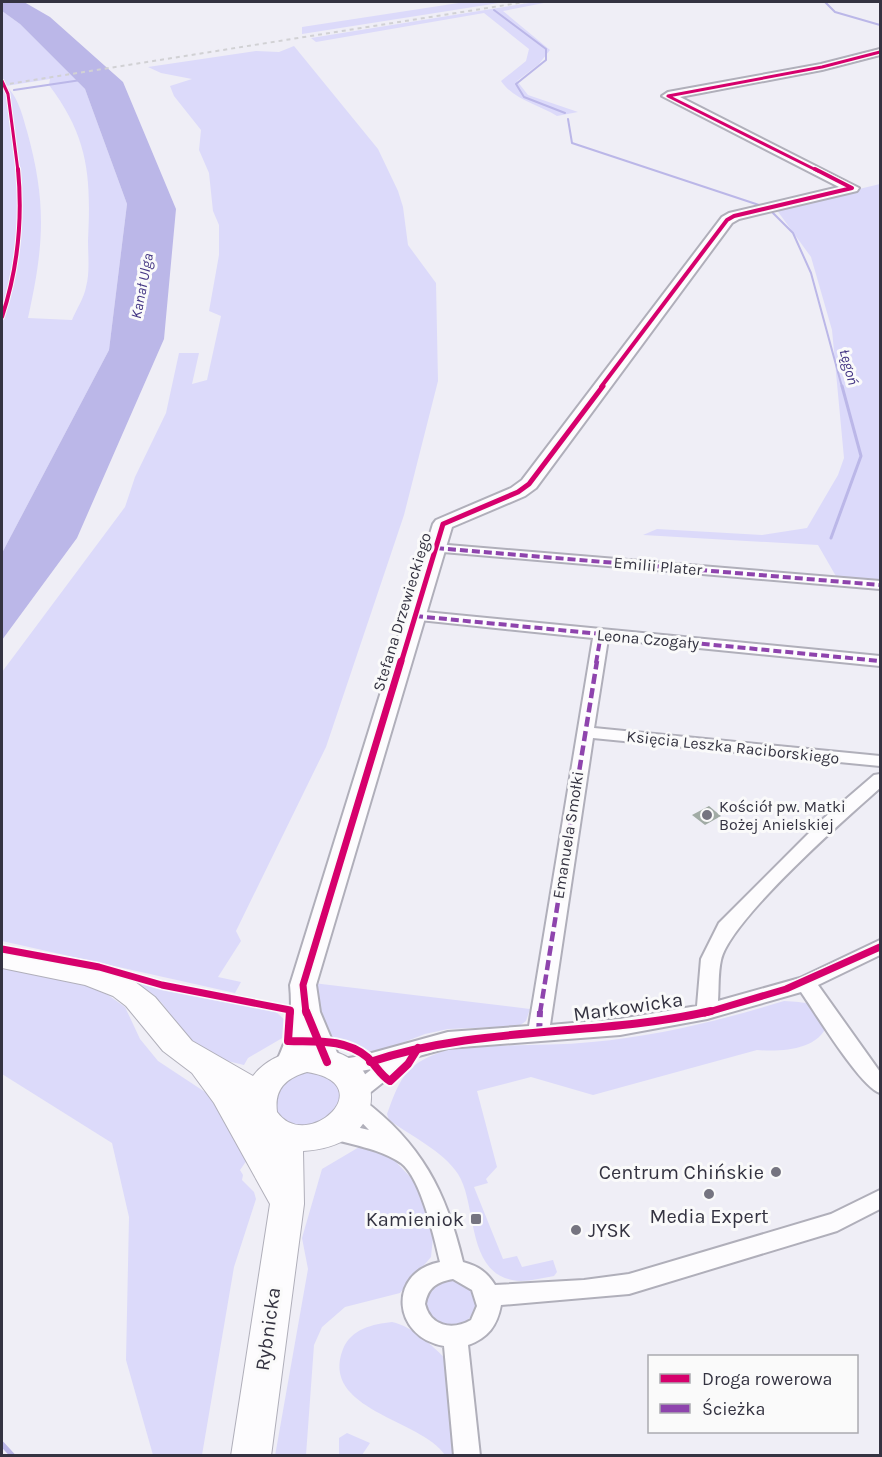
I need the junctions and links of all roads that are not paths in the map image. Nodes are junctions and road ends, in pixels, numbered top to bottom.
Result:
1 (880, 52) edge
2 (436, 548) junction
3 (880, 585) edge
4 (415, 616) junction
5 (601, 634) junction
6 (880, 661) edge
7 (585, 732) junction
8 (880, 761) edge
9 (880, 779) edge
10 (880, 947) edge
11 (2, 957) edge
12 (806, 983) junction
13 (306, 1012) junction
14 (707, 1012) junction
15 (539, 1035) junction
16 (408, 1052) junction
17 (202, 1063) junction
18 (284, 1066) junction
19 (344, 1081) junction
20 (880, 1086) edge
21 (258, 1099) junction
22 (282, 1133) junction
23 (326, 1133) junction
24 (406, 1156) junction
25 (880, 1199) edge
26 (287, 1204) junction
27 (453, 1269) junction
28 (489, 1296) junction
29 (455, 1337) junction
30 (251, 1455) edge
31 (467, 1455) edge

1 - 2 street, Stefana Drzewieckiego
2 - 3 street, Emilii Plater
2 - 4 street, Stefana Drzewieckiego
4 - 5 street, Leona Czogały
4 - 13 street, Stefana Drzewieckiego
5 - 6 street, Leona Czogały
5 - 7 street, Emanuela Smołki
7 - 8 street, Księcia Leszka Raciborskiego
7 - 15 street, Emanuela Smołki
9 - 14 street
10 - 12 street, Markowicka
11 - 17 main road
12 - 14 street, Markowicka
12 - 20 street
13 - 18 street, Stefana Drzewieckiego
13 - 19 street, Stefana Drzewieckiego
14 - 15 street, Markowicka
15 - 16 street, Markowicka
16 - 19 street, Markowicka
16 - 19 street, Markowicka
17 - 18 main road
17 - 21 main road
17 - 26 main road
18 - 19 main road
18 - 21 main road
19 - 23 main road, Rybnicka
19 - 24 street
21 - 22 main road
22 - 23 main road
22 - 26 main road, Rybnicka
23 - 24 street
23 - 26 main road, Rybnicka
24 - 27 street
25 - 28 street
26 - 30 main road, Rybnicka
27 - 28 street
27 - 29 street
28 - 29 street
29 - 31 street

